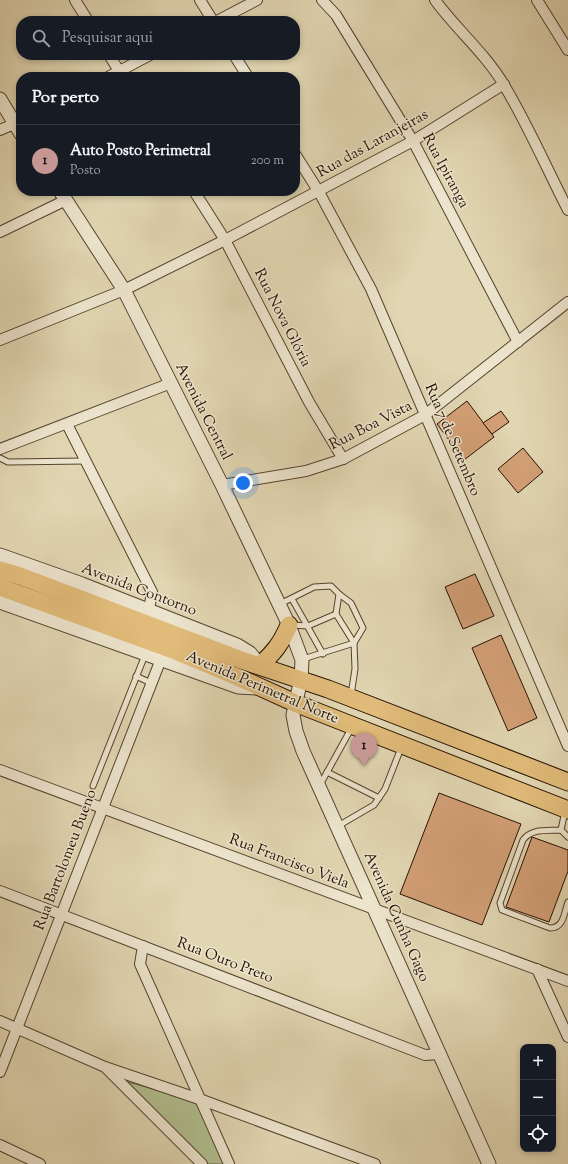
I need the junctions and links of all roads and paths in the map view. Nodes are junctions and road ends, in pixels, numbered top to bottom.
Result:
1 (75, 0) edge
2 (200, 0) edge
3 (258, 0) edge
4 (322, 0) edge
5 (435, 0) edge
6 (537, 0) edge
7 (85, 16) edge
8 (210, 16) edge
9 (227, 16) edge
10 (568, 50) edge
11 (112, 60) edge
12 (142, 60) edge
13 (237, 60) edge
14 (120, 72) edge
15 (124, 72) edge
16 (245, 72) edge
17 (504, 84) junction
18 (0, 99) edge
19 (16, 123) edge
20 (16, 127) edge
21 (0, 130) edge
22 (413, 141) junction
23 (300, 162) edge
24 (319, 192) junction
25 (63, 196) edge
26 (197, 196) edge
27 (568, 210) edge
28 (0, 232) edge
29 (225, 240) junction
30 (124, 290) junction
31 (568, 302) edge
32 (0, 340) edge
33 (518, 342) junction
34 (171, 383) junction
35 (425, 415) junction
36 (67, 424) junction
37 (0, 450) edge
38 (0, 458) edge
39 (343, 459) junction
40 (86, 461) junction
41 (222, 485) junction
42 (0, 555) edge
43 (0, 570) edge
44 (0, 587) edge
45 (338, 594) junction
46 (292, 599) junction
47 (0, 602) edge
48 (279, 604) junction
49 (149, 610) junction
50 (336, 614) junction
51 (289, 625) junction
52 (308, 626) junction
53 (354, 643) junction
54 (146, 653) junction
55 (323, 654) junction
56 (161, 659) junction
57 (302, 660) junction
58 (260, 665) junction
59 (136, 676) junction
60 (302, 680) junction
61 (151, 683) junction
62 (261, 688) junction
63 (351, 697) junction
64 (295, 703) junction
65 (352, 726) junction
66 (402, 745) junction
67 (568, 746) edge
68 (0, 770) edge
69 (327, 772) junction
70 (568, 782) edge
71 (93, 786) dead end
72 (319, 786) junction
73 (379, 798) junction
74 (102, 808) junction
75 (567, 809) edge
76 (338, 826) junction
77 (561, 830) junction
78 (568, 836) edge
79 (0, 891) edge
80 (568, 902) edge
81 (374, 910) junction
82 (61, 914) junction
83 (143, 946) junction
84 (537, 969) junction
85 (568, 981) edge
86 (0, 1021) edge
87 (566, 1022) edge
88 (18, 1028) junction
89 (568, 1037) edge
90 (439, 1054) junction
91 (105, 1067) junction
92 (0, 1072) edge
93 (202, 1100) junction
94 (0, 1145) edge
95 (40, 1164) edge
96 (202, 1164) edge
97 (229, 1164) edge
98 (375, 1164) edge
99 (489, 1164) edge

1 - 7 street
2 - 8 street
3 - 9 street
4 - 22 street, Rua Ipiranga
5 - 17 street
6 - 10 street
11 - 14 street
12 - 15 street
13 - 16 street
17 - 22 street, Rua das Laranjeiras
17 - 27 street
18 - 19 street
20 - 21 street
22 - 24 street, Rua das Laranjeiras
22 - 33 street, Rua Ipiranga
23 - 24 street, Rua 7 de Setembro
24 - 29 street, Rua das Laranjeiras
24 - 35 street, Rua 7 de Setembro
25 - 28 street
25 - 30 street, Avenida Central
26 - 29 street, Rua Nova Glória
29 - 30 street, Rua das Laranjeiras
29 - 39 street, Rua Nova Glória
30 - 32 street, Rua das Laranjeiras
30 - 34 street, Avenida Central
31 - 33 street, Rua Boa Vista
33 - 35 street, Rua Boa Vista
34 - 36 street
34 - 41 street, Avenida Central
35 - 39 street, Rua Boa Vista
35 - 67 street, Rua 7 de Setembro
36 - 37 street
36 - 40 street
38 - 40 lane
39 - 41 street, Rua Boa Vista
40 - 49 street
41 - 48 street, Avenida Central
42 - 49 street, Avenida Contorno
43 - 58 highway, Avenida Perimetral Norte
44 - 62 highway, Avenida Perimetral Norte
45 - 46 lane
45 - 50 lane
45 - 53 lane
46 - 48 lane
46 - 52 lane
47 - 54 street
48 - 51 street, Avenida Central
49 - 58 street, Avenida Contorno
50 - 52 lane
50 - 53 lane
51 - 52 lane
51 - 57 street, Avenida Central
51 - 58 highway
52 - 55 lane
53 - 55 lane
53 - 63 lane
54 - 56 street
54 - 59 lane
55 - 57 lane
56 - 61 street, Rua Bartolomeu Bueno
56 - 62 street
57 - 60 street, Avenida Central
58 - 60 highway, Avenida Perimetral Norte
59 - 61 lane
59 - 71 lane
60 - 63 highway, Avenida Perimetral Norte
60 - 64 street, Avenida Cunha Gago
61 - 74 street, Rua Bartolomeu Bueno
62 - 64 highway, Avenida Perimetral Norte
63 - 70 highway, Avenida Perimetral Norte
64 - 65 highway, Avenida Perimetral Norte
64 - 72 street, Avenida Cunha Gago
65 - 66 highway, Avenida Perimetral Norte
65 - 69 lane
66 - 73 lane
66 - 75 highway, Avenida Perimetral Norte
68 - 74 street, Rua Francisco Viela
69 - 72 lane
69 - 73 lane
72 - 76 street, Avenida Cunha Gago
73 - 76 lane
74 - 81 street, Rua Francisco Viela
74 - 82 street, Rua Bartolomeu Bueno
75 - 77 lane
76 - 81 street, Avenida Cunha Gago
77 - 78 lane
77 - 80 lane
79 - 82 street, Rua Ouro Preto
81 - 84 street, Rua Francisco Viela
81 - 90 street, Avenida Cunha Gago
82 - 83 street, Rua Ouro Preto
82 - 88 street, Rua Bartolomeu Bueno
83 - 90 street, Rua Ouro Preto
83 - 93 street
84 - 85 street, Rua Francisco Viela
84 - 87 street
86 - 88 street
87 - 89 street
88 - 91 street
88 - 92 street, Rua Bartolomeu Bueno
90 - 99 street, Avenida Cunha Gago
91 - 93 street
91 - 96 street
93 - 97 street
93 - 98 street
94 - 95 street

